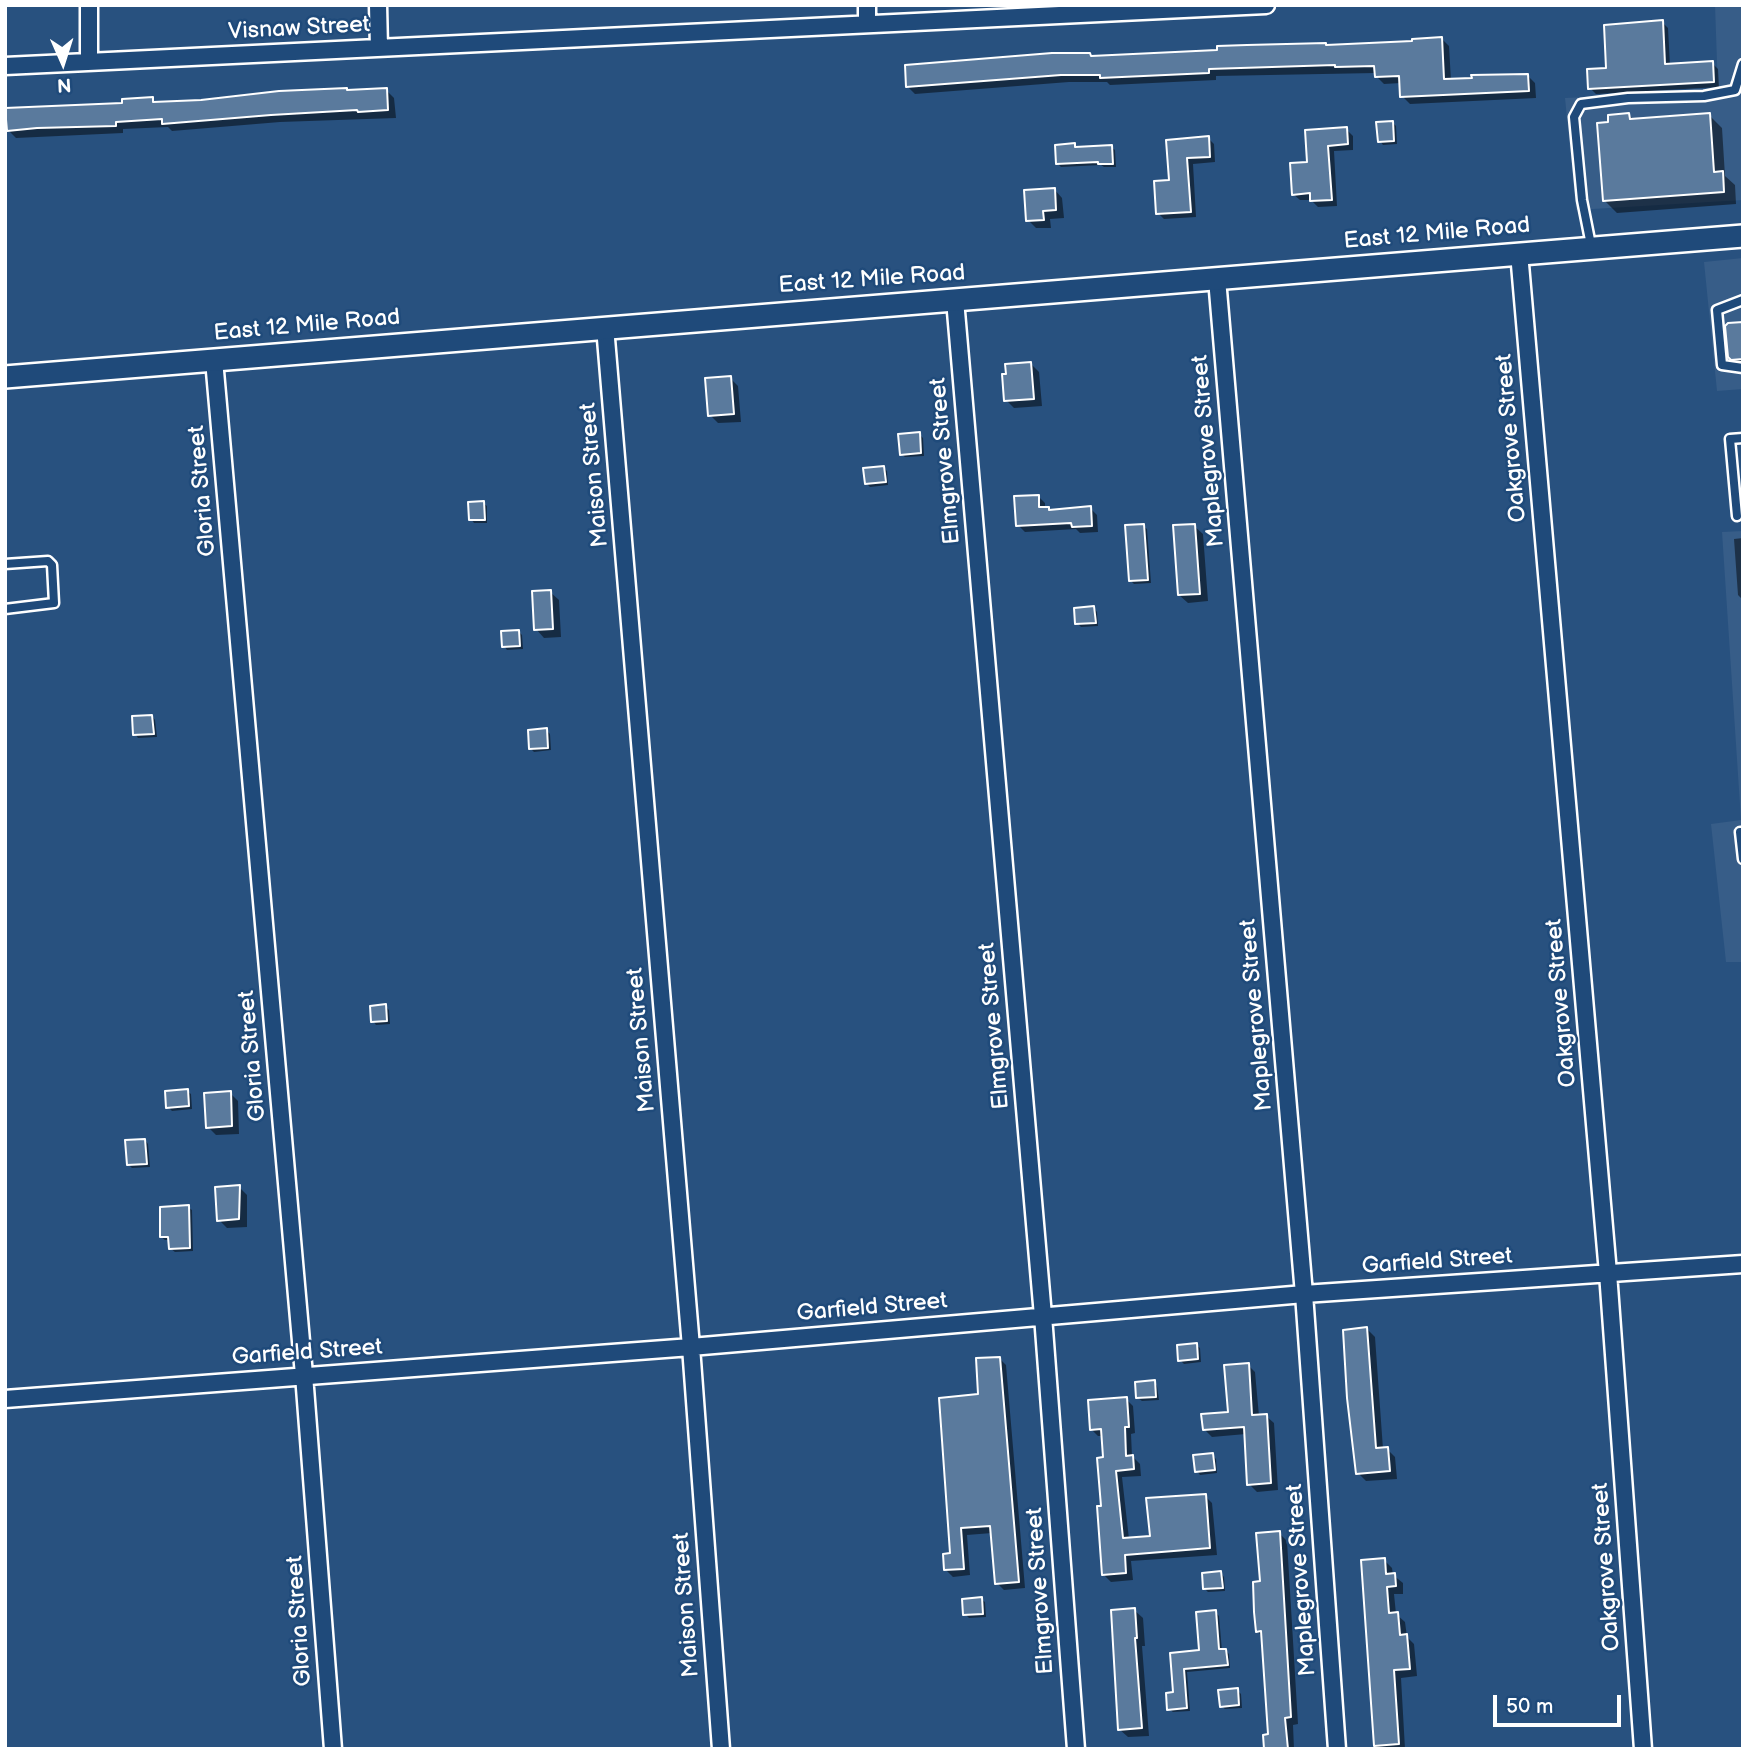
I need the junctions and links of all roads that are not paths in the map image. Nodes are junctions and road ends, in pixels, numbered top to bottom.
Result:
1 (89, 5) edge
2 (378, 5) edge
3 (867, 5) edge
4 (1266, 5) edge
5 (908, 13) edge
6 (867, 24) junction
7 (379, 48) junction
8 (89, 62) junction
9 (1743, 64) edge
10 (5, 66) edge
11 (1743, 236) edge
12 (1591, 247) junction
13 (1519, 253) junction
14 (1217, 279) junction
15 (955, 300) junction
16 (1743, 300) edge
17 (605, 327) junction
18 (214, 360) junction
19 (1743, 368) edge
20 (5, 377) edge
21 (1743, 438) edge
22 (1737, 516) dead end
23 (5, 564) edge
24 (5, 609) edge
25 (1743, 832) edge
26 (1743, 859) edge
27 (1743, 1264) edge
28 (1608, 1273) junction
29 (1304, 1294) junction
30 (1042, 1316) junction
31 (691, 1348) junction
32 (304, 1376) junction
33 (5, 1399) edge
34 (333, 1749) edge
35 (721, 1749) edge
36 (1076, 1749) edge
37 (1337, 1749) edge
38 (1643, 1749) edge

1 - 8 street
2 - 7 street
3 - 6 street
4 - 5 street, Visnaw Street
5 - 6 street, Visnaw Street
6 - 7 street, Visnaw Street
7 - 8 street, Visnaw Street
8 - 10 street, Visnaw Street
9 - 12 lane
11 - 12 main road, East 12 Mile Road
12 - 13 main road, East 12 Mile Road
13 - 14 main road, East 12 Mile Road
13 - 28 street, Oakgrove Street
14 - 15 main road, East 12 Mile Road
14 - 29 street, Maplegrove Street
15 - 17 main road, East 12 Mile Road
15 - 30 street, Elmgrove Street
16 - 19 lane
17 - 18 main road, East 12 Mile Road
17 - 31 street, Maison Street
18 - 20 main road, East 12 Mile Road
18 - 32 street, Gloria Street
21 - 22 lane
23 - 24 lane
25 - 26 lane
27 - 28 street, Garfield Street
28 - 29 street, Garfield Street
28 - 38 street, Oakgrove Street
29 - 30 street, Garfield Street
29 - 37 street, Maplegrove Street
30 - 31 street, Garfield Street
30 - 36 street, Elmgrove Street
31 - 32 street, Garfield Street
31 - 35 street, Maison Street
32 - 33 street, Garfield Street
32 - 34 street, Gloria Street

